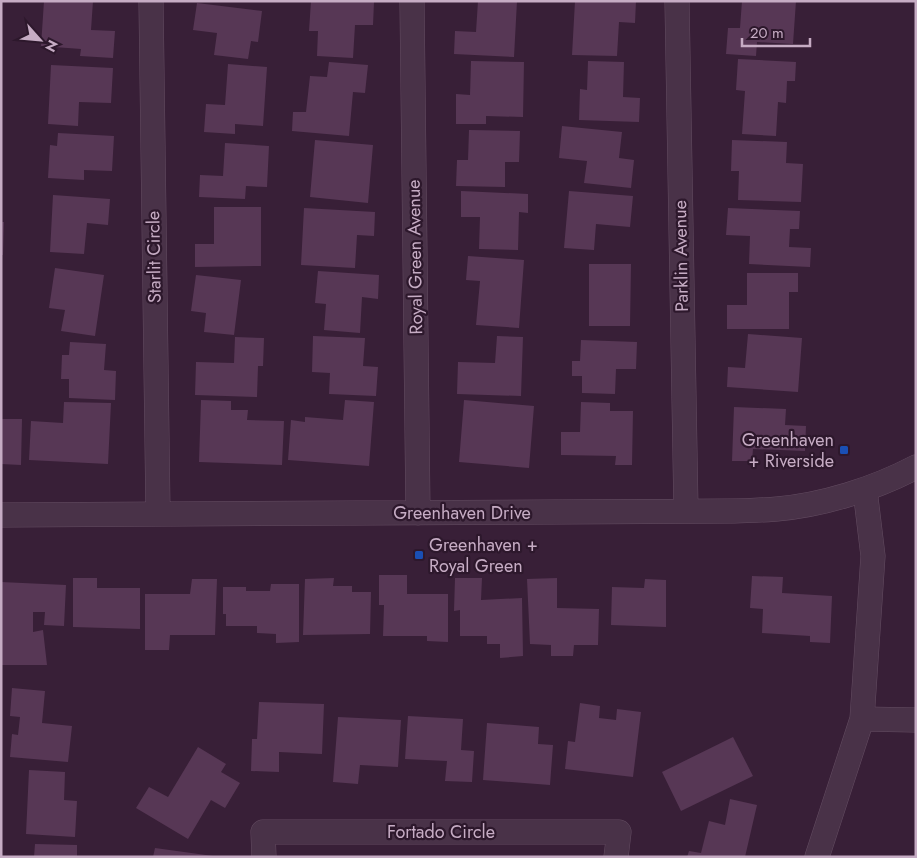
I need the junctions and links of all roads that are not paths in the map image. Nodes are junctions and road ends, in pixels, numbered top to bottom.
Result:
1 (151, 1) edge
2 (412, 1) edge
3 (677, 1) edge
4 (916, 467) edge
5 (864, 490) junction
6 (686, 511) junction
7 (418, 513) junction
8 (158, 514) junction
9 (1, 515) edge
10 (862, 719) junction
11 (916, 720) edge
12 (264, 857) edge
13 (616, 857) edge
14 (817, 857) edge

1 - 8 street, Starlit Circle
2 - 7 street, Royal Green Avenue
3 - 6 street, Parklin Avenue
4 - 5 street, Greenhaven Drive
5 - 6 street, Greenhaven Drive
5 - 10 street
6 - 7 street, Greenhaven Drive
7 - 8 street, Greenhaven Drive
8 - 9 street, Greenhaven Drive
10 - 11 street
10 - 14 street
12 - 13 street, Fortado Circle

